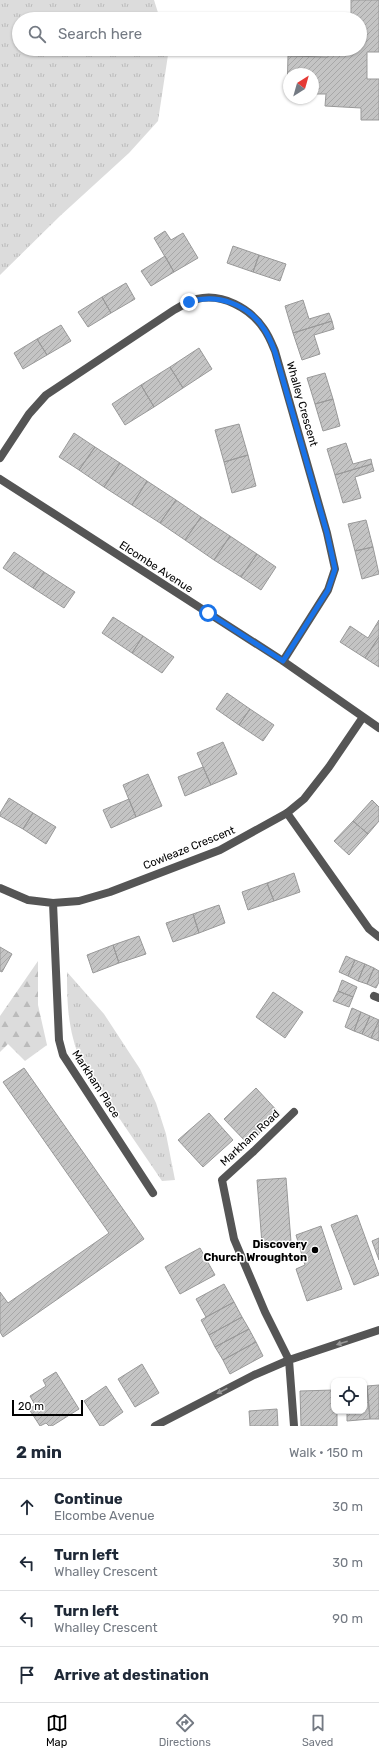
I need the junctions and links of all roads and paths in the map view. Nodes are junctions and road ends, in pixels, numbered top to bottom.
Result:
1 (0, 458) edge
2 (0, 479) edge
3 (283, 661) junction
4 (363, 717) junction
5 (379, 728) edge
6 (288, 813) junction
7 (0, 888) edge
8 (53, 903) junction
9 (379, 937) edge
10 (294, 1112) dead end
11 (153, 1193) dead end
12 (379, 1330) edge
13 (289, 1360) junction
14 (154, 1426) edge
15 (294, 1426) edge

1 - 3 street, Whalley Crescent
2 - 3 street, Elcombe Avenue
3 - 4 street, Elcombe Avenue
4 - 5 street, Elcombe Avenue
4 - 6 street, Cowleaze Crescent
6 - 8 street, Cowleaze Crescent
6 - 9 street
7 - 8 street, Cowleaze Crescent
8 - 11 street, Markham Place
10 - 13 street, Markham Road
12 -> 13 street
13 -> 14 street
13 - 15 street

